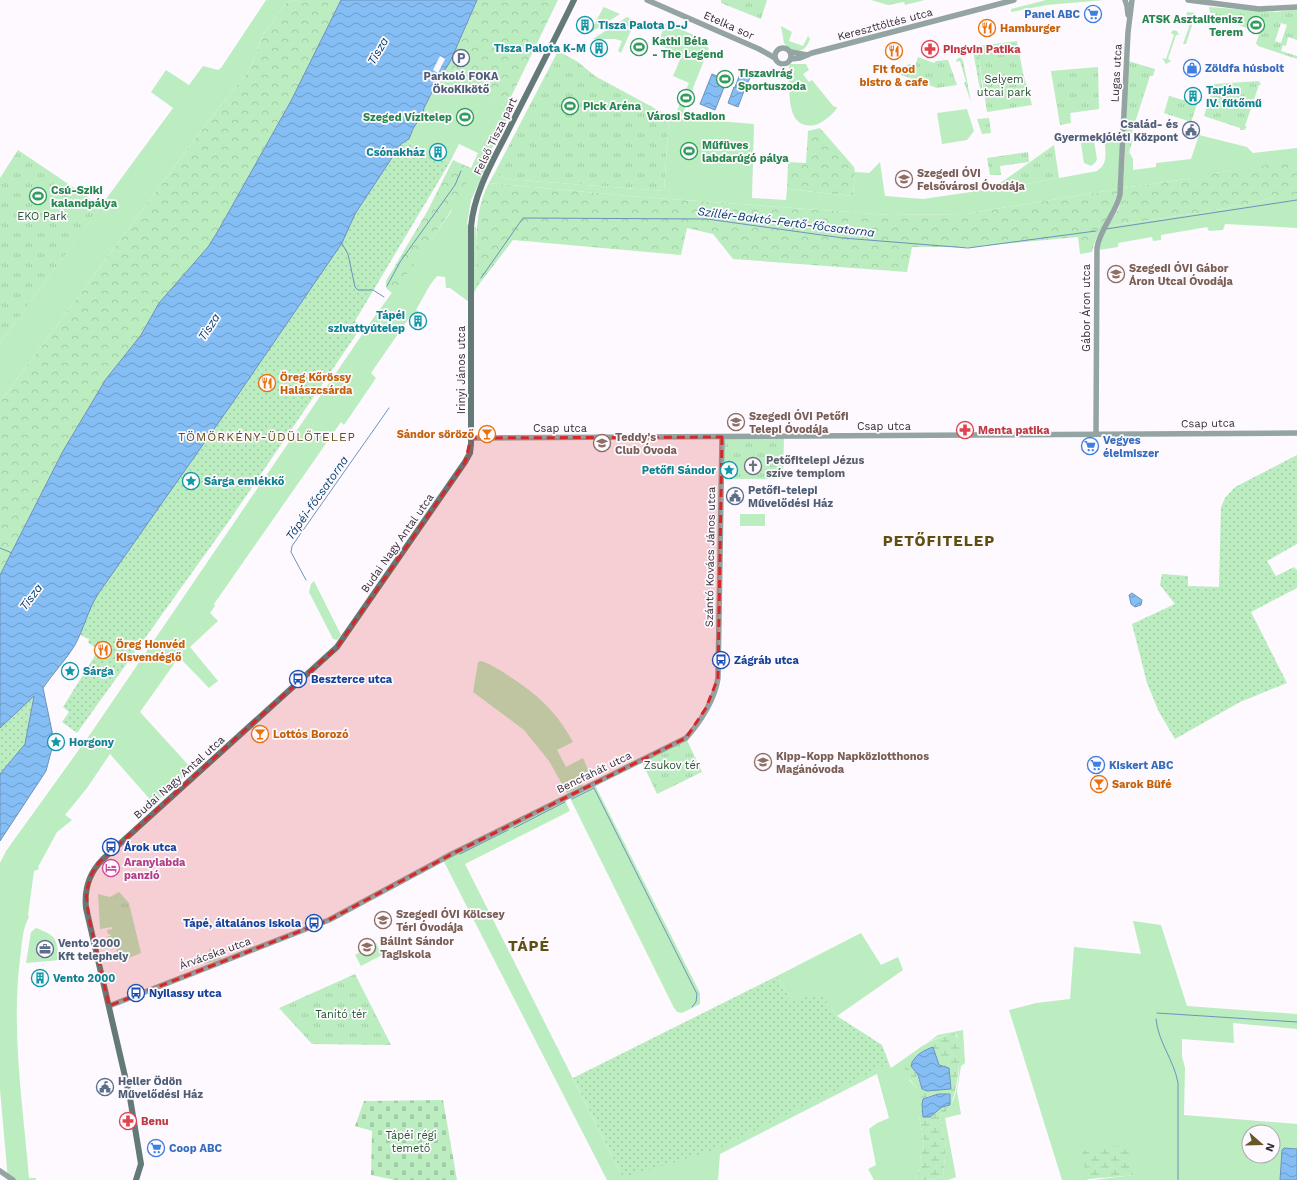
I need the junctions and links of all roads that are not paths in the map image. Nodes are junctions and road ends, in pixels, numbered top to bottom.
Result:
1 (574, 0) edge
2 (647, 0) edge
3 (1014, 0) edge
4 (1125, 0) edge
5 (1132, 0) edge
6 (1188, 0) edge
7 (1297, 7) edge
8 (1128, 32) junction
9 (759, 49) junction
10 (776, 52) junction
11 (791, 56) junction
12 (775, 58) junction
13 (1121, 187) joint
14 (471, 291) joint
15 (1297, 433) edge
16 (1096, 434) junction
17 (722, 437) junction
18 (471, 438) junction
19 (470, 449) joint
20 (718, 678) joint
21 (387, 889) joint
22 (109, 1006) junction
23 (0, 1171) edge
24 (137, 1179) edge
25 (13, 1180) edge

1 - 14 main road, Felső Tisza part
2 - 9 street, Etelka sor
3 - 11 street, Kereszttöltés utca
4 - 8 street, Lugas utca
5 - 8 street, Lugas utca
6 - 7 street
8 - 13 street, Lugas utca
9 - 10 street, Etelka sor
9 - 12 street, Etelka sor
10 - 11 street
10 - 12 street
11 - 12 street
13 - 16 street, Gábor Áron utca
14 - 18 main road, Irinyi János utca
15 - 16 street, Csap utca
16 - 17 street, Csap utca
17 - 18 street, Csap utca
17 - 20 street, Szántó Kovács János utca
18 - 19 main road, Irinyi János utca
19 - 22 main road, Budai Nagy Antal utca
20 - 21 street, Bencfahát utca
21 - 22 street, Árvácska utca
22 - 24 main road, Budai Nagy Antal utca
23 - 25 street

